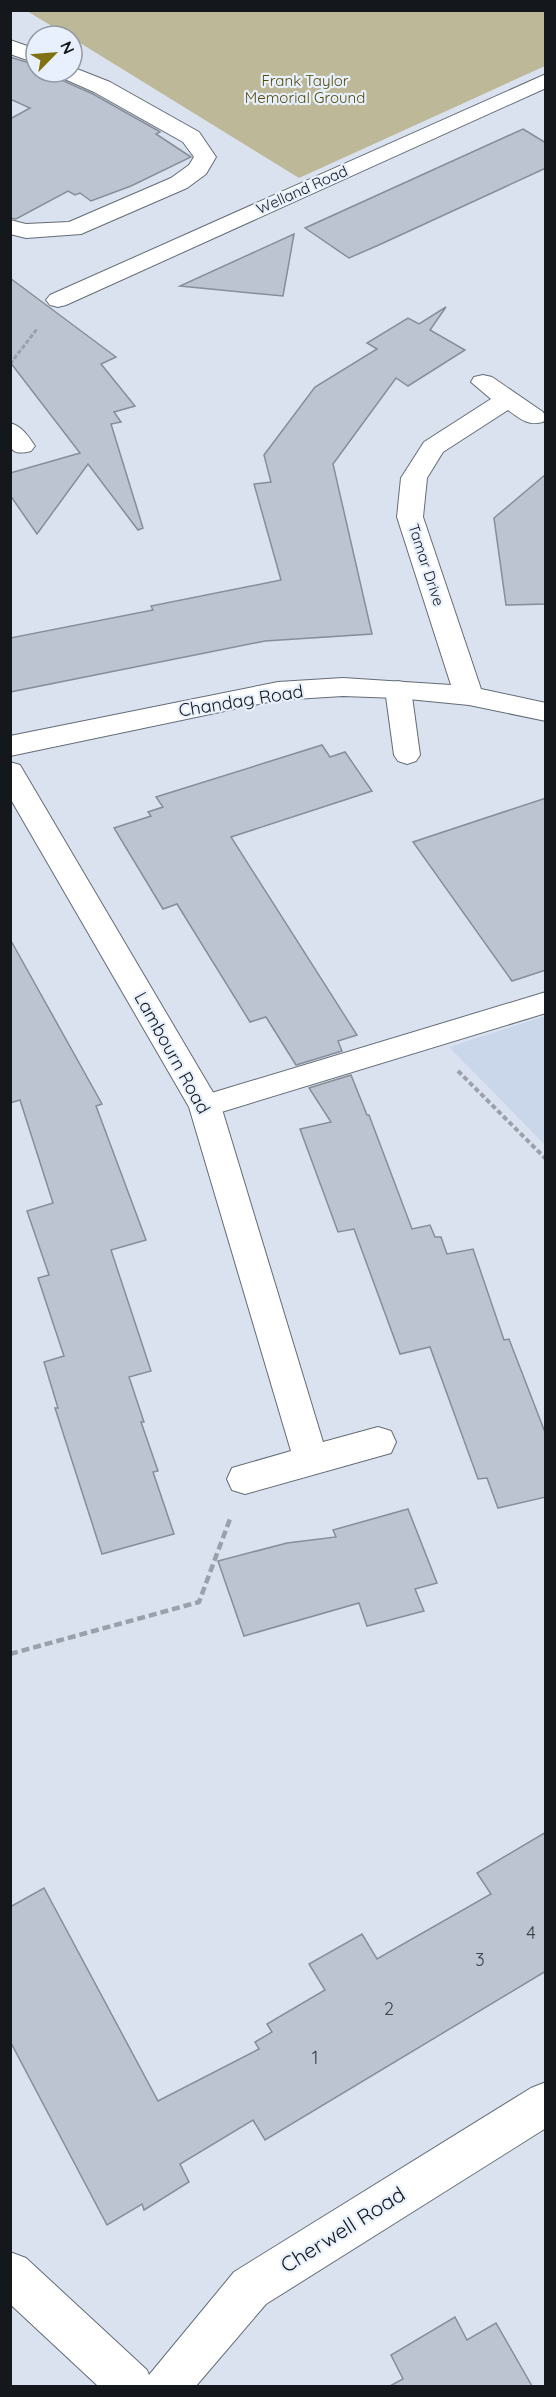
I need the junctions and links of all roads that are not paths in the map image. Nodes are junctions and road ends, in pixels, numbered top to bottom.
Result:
1 (10, 46) edge
2 (24, 52) edge
3 (84, 79) edge
4 (539, 89) edge
5 (10, 228) edge
6 (58, 300) road end
7 (483, 382) dead end
8 (508, 399) junction
9 (534, 417) dead end
10 (399, 689) junction
11 (470, 696) junction
12 (546, 712) edge
13 (10, 746) edge
14 (407, 755) dead end
15 (10, 772) edge
16 (546, 1002) edge
17 (205, 1106) junction
18 (378, 1442) dead end
19 (311, 1460) junction
20 (245, 1479) road end
21 (546, 2103) edge
22 (10, 2274) edge
23 (131, 2386) edge
24 (167, 2386) edge

1 - 2 street
3 - 5 street
4 - 6 street, Welland Road
7 - 8 street
8 - 9 street
8 - 11 street, Tamar Drive
10 - 11 street, Chandag Road
10 - 13 street, Chandag Road
10 - 14 lane
11 - 12 street, Chandag Road
15 - 17 street, Lambourn Road
16 - 17 lane
17 - 19 street, Lambourn Road
18 - 19 street
19 - 20 street
21 - 24 street, Cherwell Road
22 - 23 street

